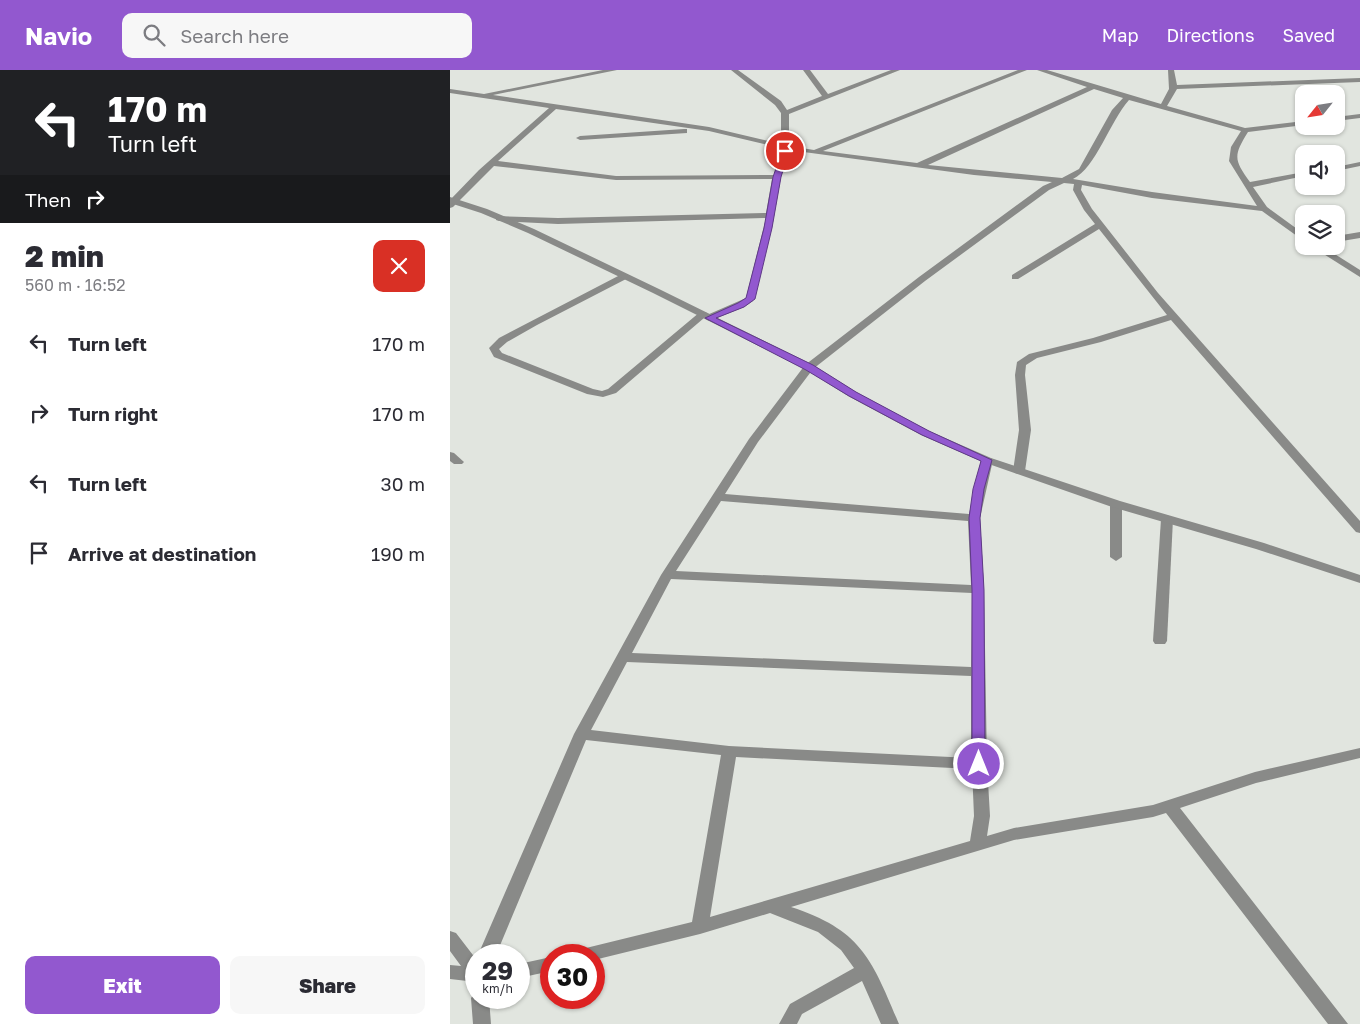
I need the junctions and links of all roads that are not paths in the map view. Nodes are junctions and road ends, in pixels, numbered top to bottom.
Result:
1 (614, 70) edge
2 (734, 70) edge
3 (806, 70) edge
4 (897, 70) edge
5 (1024, 70) edge
6 (1040, 70) edge
7 (1171, 70) edge
8 (1360, 80) edge
9 (1092, 87) junction
10 (1174, 87) junction
11 (450, 91) edge
12 (478, 96) junction
13 (826, 97) junction
14 (1128, 97) junction
15 (1163, 106) junction
16 (554, 107) junction
17 (785, 112) junction
18 (1360, 116) edge
19 (1345, 118) edge
20 (1295, 124) edge
21 (709, 129) junction
22 (1246, 130) junction
23 (580, 138) dead end
24 (786, 147) junction
25 (815, 152) junction
26 (492, 163) junction
27 (1360, 164) edge
28 (918, 166) junction
29 (1345, 167) edge
30 (1295, 176) edge
31 (777, 177) junction
32 (1063, 180) junction
33 (1079, 182) junction
34 (1249, 185) junction
35 (451, 202) edge
36 (1264, 209) junction
37 (770, 215) junction
38 (499, 218) junction
39 (1100, 226) junction
40 (1295, 231) edge
41 (1360, 235) edge
42 (1345, 238) edge
43 (1329, 255) edge
44 (1360, 274) edge
45 (625, 276) junction
46 (1015, 277) dead end
47 (706, 316) junction
48 (1173, 316) junction
49 (809, 368) junction
50 (987, 460) junction
51 (1019, 471) junction
52 (719, 496) junction
53 (1116, 504) junction
54 (974, 518) junction
55 (1167, 519) junction
56 (1360, 530) edge
57 (1116, 557) dead end
58 (667, 575) junction
59 (1360, 580) edge
60 (978, 590) junction
61 (1160, 641) dead end
62 (622, 657) junction
63 (979, 672) junction
64 (581, 734) junction
65 (730, 751) junction
66 (1360, 753) edge
67 (979, 764) junction
68 (1169, 805) junction
69 (977, 846) junction
70 (770, 906) junction
71 (700, 927) junction
72 (450, 938) edge
73 (492, 944) edge
74 (605, 950) edge
75 (465, 958) edge
76 (866, 970) junction
77 (450, 972) edge
78 (465, 973) edge
79 (481, 1009) edge
80 (482, 1024) edge
81 (788, 1024) edge
82 (890, 1024) edge
83 (1339, 1024) edge

1 - 12 street
2 - 17 street
3 - 13 street
4 - 13 street
5 - 25 street
6 - 9 street
7 - 10 street
8 - 10 street
9 - 14 street
9 - 28 street
10 - 15 street
11 - 12 street
12 - 16 street
13 - 17 street
14 - 15 street
14 - 32 street
15 - 22 street
16 - 21 street
16 - 26 street
17 - 24 street
18 - 19 street
20 - 22 street
21 - 23 street
21 - 24 street
22 - 34 street
24 - 25 street
24 - 31 street
25 - 28 street
26 - 31 street
26 - 35 street
27 - 29 street
28 - 32 street
30 - 34 street
31 - 37 street
32 - 33 street
32 - 49 street
33 - 36 street
33 - 39 street
34 - 36 street
35 - 38 street
36 - 40 street
37 - 38 street
37 - 47 street
38 - 45 street
39 - 46 street
39 - 48 street
41 - 42 street
43 - 44 street
45 - 47 street
45 - 47 street
47 - 49 street
48 - 51 street
48 - 56 street
49 - 50 street
49 - 52 street
50 - 51 street
50 - 54 street
51 - 53 street
52 - 54 street
52 - 58 street
53 - 55 street
53 - 57 street
54 - 60 street
55 - 59 street
55 - 61 street
58 - 60 street
58 - 62 street
60 - 63 street
62 - 63 street
62 - 64 street
63 - 67 street
64 - 65 street
64 - 73 street
65 - 67 street
65 - 71 street
66 - 68 street
67 - 69 street
68 - 69 street
68 - 83 street
69 - 70 street
70 - 71 street
70 - 76 street
71 - 74 street
72 - 75 street
76 - 81 street
76 - 82 street
77 - 78 street
79 - 80 street

